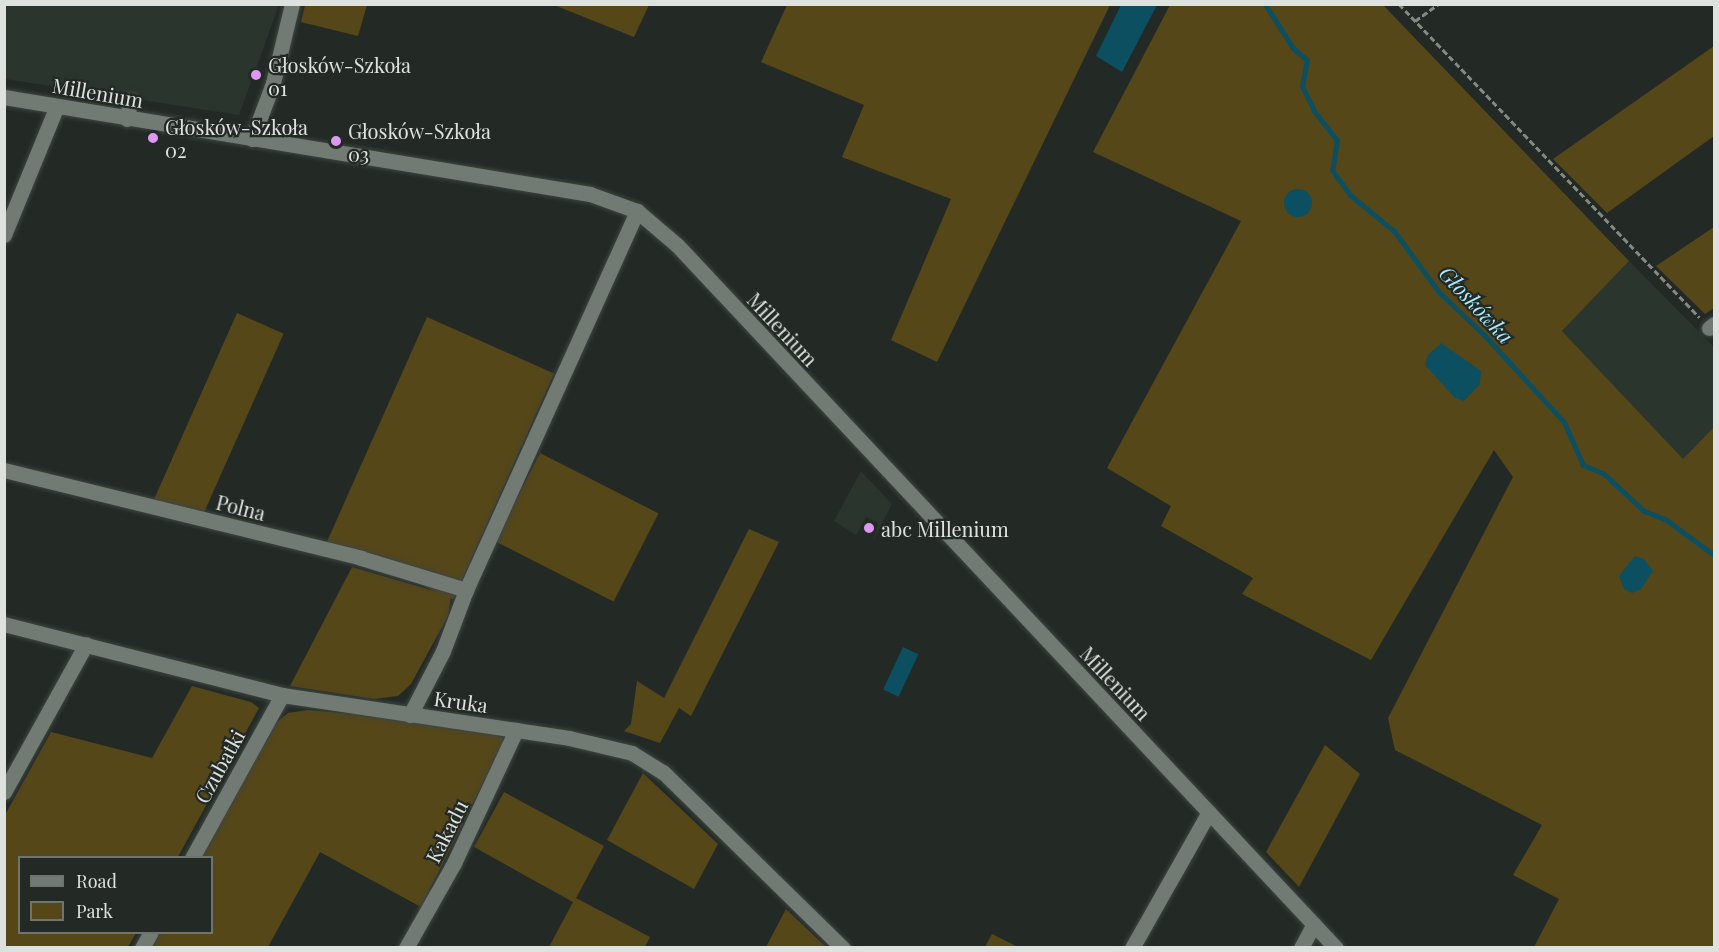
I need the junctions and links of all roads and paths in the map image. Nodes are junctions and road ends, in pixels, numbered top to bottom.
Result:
1 (292, 4) edge
2 (1399, 4) edge
3 (1438, 4) edge
4 (1415, 21) junction
5 (4, 97) edge
6 (130, 100) dead end
7 (57, 106) junction
8 (127, 119) junction
9 (252, 139) junction
10 (637, 212) junction
11 (4, 235) edge
12 (1712, 326) edge
13 (4, 470) edge
14 (466, 590) junction
15 (4, 624) edge
16 (86, 644) junction
17 (282, 695) junction
18 (410, 715) junction
19 (516, 730) junction
20 (4, 792) edge
21 (1209, 812) junction
22 (193, 856) edge
23 (1314, 924) junction
24 (149, 934) edge
25 (142, 948) edge
26 (406, 948) edge
27 (843, 948) edge
28 (1132, 948) edge
29 (1301, 948) edge
30 (1336, 948) edge

1 - 9 street
2 - 4 path
3 - 4 path
4 - 12 path
5 - 7 street, Millenium
6 - 8 street
7 - 8 street, Millenium
7 - 11 street
8 - 9 street, Millenium
9 - 10 street, Millenium
10 - 14 street
10 - 21 street, Millenium
13 - 14 street, Polna
14 - 18 street
15 - 16 street, Kruka
16 - 17 street, Kruka
16 - 20 street
17 - 18 street, Kruka
17 - 22 street, Czubatki
18 - 19 street, Kruka
19 - 26 street, Kakadu
19 - 27 street, Kruka
21 - 23 street, Millenium
21 - 28 street
23 - 29 street
23 - 30 street, Millenium
24 - 25 street

